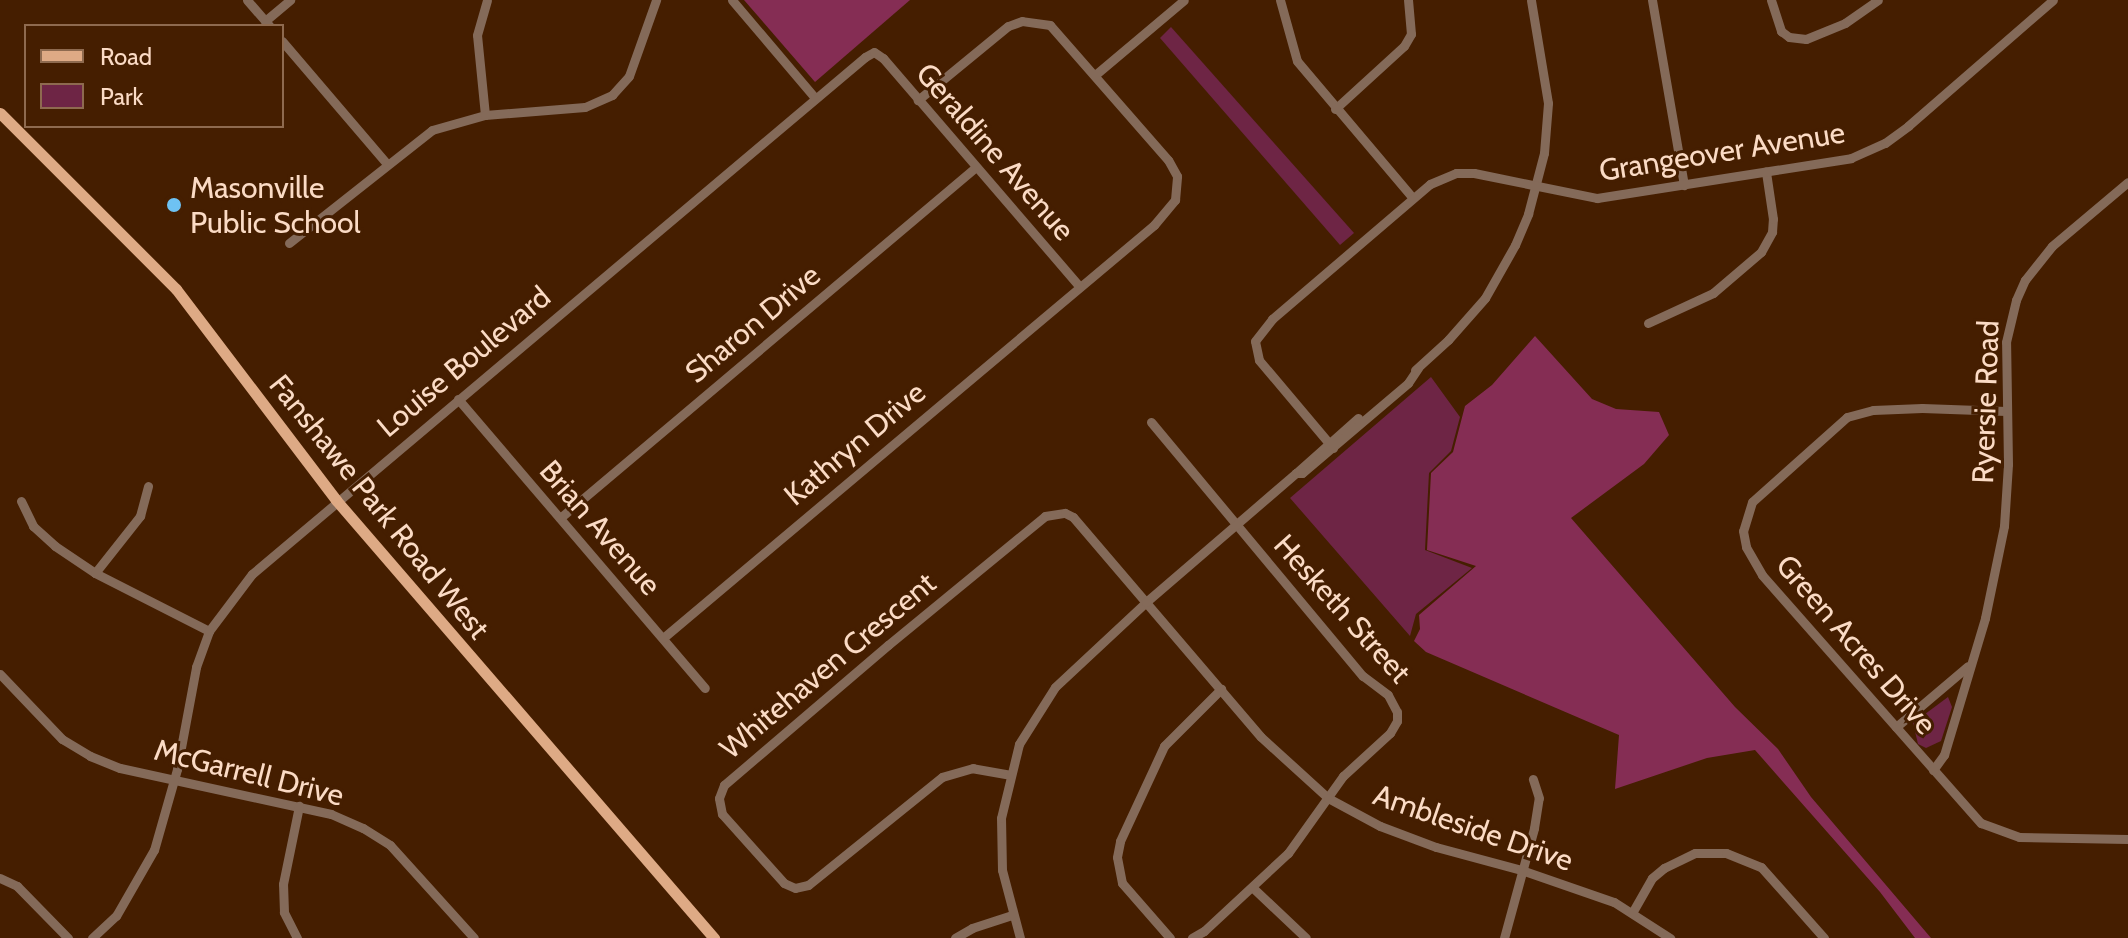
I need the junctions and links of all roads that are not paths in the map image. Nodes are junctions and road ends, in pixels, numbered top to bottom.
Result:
1 (247, 0) edge
2 (290, 0) edge
3 (487, 0) edge
4 (656, 0) edge
5 (732, 0) edge
6 (1184, 0) edge
7 (1280, 0) edge
8 (1408, 0) edge
9 (1531, 0) edge
10 (1652, 0) edge
11 (1771, 0) edge
12 (1878, 0) edge
13 (2053, 0) edge
14 (268, 24) edge
15 (284, 43) edge
16 (874, 52) joint
17 (1095, 75) junction
18 (815, 98) junction
19 (918, 100) junction
20 (1335, 109) junction
21 (0, 113) edge
22 (485, 115) junction
23 (387, 164) junction
24 (976, 167) junction
25 (1766, 172) junction
26 (2128, 182) edge
27 (1537, 185) junction
28 (1684, 185) junction
29 (1412, 197) junction
30 (289, 243) dead end
31 (1079, 286) junction
32 (1648, 323) dead end
33 (458, 399) junction
34 (2006, 411) junction
35 (1151, 422) dead end
36 (1331, 445) junction
37 (148, 486) dead end
38 (336, 500) junction
39 (21, 501) dead end
40 (560, 518) junction
41 (1237, 525) junction
42 (95, 573) junction
43 (1146, 602) junction
44 (209, 631) junction
45 (663, 638) junction
46 (1968, 666) junction
47 (1, 677) edge
48 (705, 688) dead end
49 (1221, 689) junction
50 (1896, 727) junction
51 (1933, 770) junction
52 (1011, 775) junction
53 (174, 779) junction
54 (1533, 779) dead end
55 (1328, 798) junction
56 (299, 806) junction
57 (2128, 839) edge
58 (1521, 870) junction
59 (0, 878) edge
60 (1252, 887) junction
61 (1632, 913) junction
62 (1012, 915) junction
63 (68, 938) edge
64 (92, 938) edge
65 (297, 938) edge
66 (474, 938) edge
67 (714, 938) edge
68 (955, 938) edge
69 (1020, 938) edge
70 (1170, 938) edge
71 (1192, 938) edge
72 (1306, 938) edge
73 (1504, 938) edge
74 (1670, 938) edge
75 (1824, 938) edge

1 - 14 street
2 - 14 street
3 - 22 street
4 - 22 street
5 - 18 street
6 - 17 street
7 - 20 street
8 - 20 street
9 - 27 street
10 - 28 street
11 - 12 street
13 - 25 street, Grangeover Avenue
15 - 23 street
16 - 18 street, Louise Boulevard
16 - 19 street, Geraldine Avenue
17 - 19 street
17 - 31 street, Kathryn Drive
18 - 33 street, Louise Boulevard
19 - 24 street, Geraldine Avenue
20 - 29 street
21 - 38 main road, Fanshawe Park Road West
22 - 23 street
23 - 30 street
24 - 31 street, Geraldine Avenue
24 - 40 street, Sharon Drive
25 - 28 street, Grangeover Avenue
25 - 32 street
26 - 34 street, Ryersie Road
27 - 28 street, Grangeover Avenue
27 - 29 street, Grangeover Avenue
27 - 36 street
29 - 36 street, Grangeover Avenue
31 - 45 street, Kathryn Drive
33 - 38 street, Louise Boulevard
33 - 40 street, Brian Avenue
34 - 46 street, Ryersie Road
34 - 50 street, Green Acres Drive
35 - 41 street
36 - 41 street
37 - 42 street
38 - 44 street, Louise Boulevard
38 - 67 main road, Fanshawe Park Road West
39 - 42 street
40 - 45 street, Brian Avenue
41 - 43 street
41 - 55 street, Hesketh Street
42 - 44 street
43 - 49 street, Ambleside Drive
43 - 52 street
43 - 52 street, Whitehaven Crescent
44 - 53 street, Louise Boulevard
45 - 48 street, Brian Avenue
46 - 50 street
46 - 51 street, Ryersie Road
47 - 53 street, McGarrell Drive
49 - 55 street, Ambleside Drive
49 - 70 street
50 - 51 street, Green Acres Drive
51 - 57 street, Green Acres Drive
52 - 62 street
53 - 56 street, McGarrell Drive
53 - 64 street, Louise Boulevard
54 - 58 street
55 - 58 street, Ambleside Drive
55 - 60 street
56 - 65 street
56 - 66 street, McGarrell Drive
58 - 61 street, Ambleside Drive
58 - 73 street
59 - 63 street
60 - 71 street
60 - 72 street
61 - 74 street, Ambleside Drive
61 - 75 street
62 - 68 street
62 - 69 street

